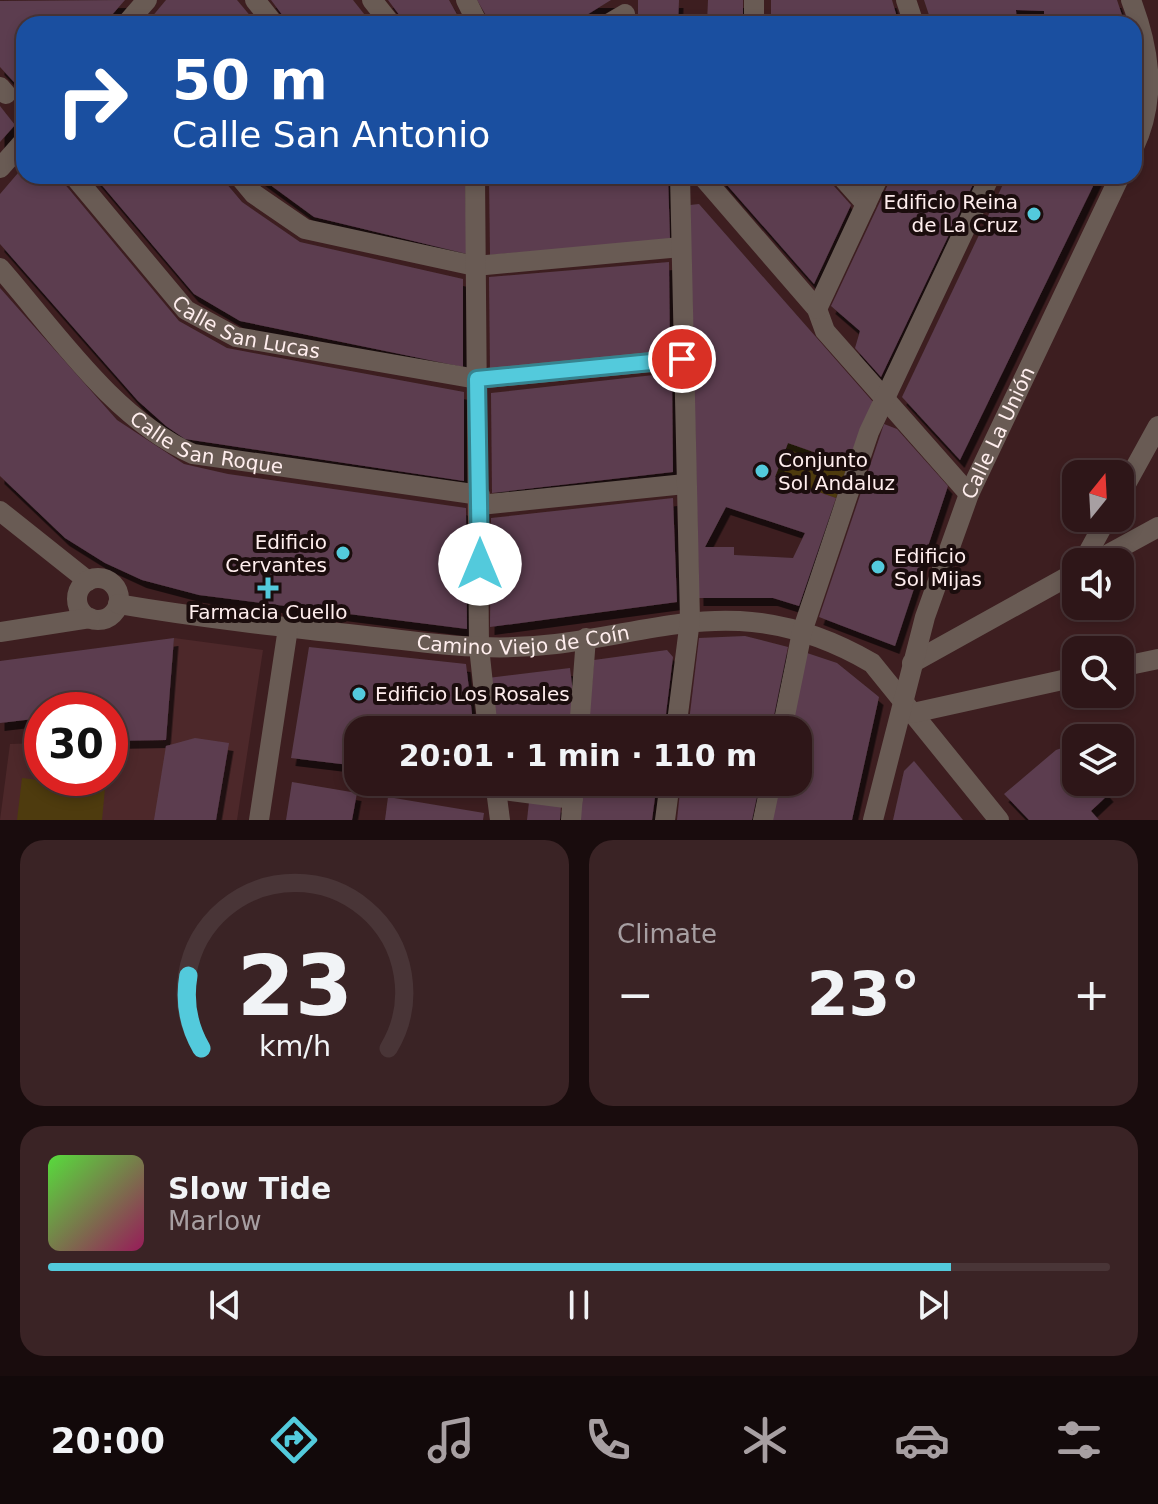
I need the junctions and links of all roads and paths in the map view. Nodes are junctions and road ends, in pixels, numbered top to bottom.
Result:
1 (147, 0) edge
2 (255, 0) edge
3 (372, 0) edge
4 (133, 16) edge
5 (268, 16) edge
6 (385, 16) edge
7 (1142, 37) edge
8 (1154, 78) edge
9 (1142, 130) edge
10 (16, 150) edge
11 (0, 168) edge
12 (81, 184) edge
13 (246, 184) edge
14 (475, 184) edge
15 (680, 184) edge
16 (709, 184) edge
17 (848, 184) edge
18 (875, 184) edge
19 (986, 184) edge
20 (1116, 184) edge
21 (866, 204) junction
22 (681, 247) junction
23 (475, 266) junction
24 (0, 268) edge
25 (817, 309) junction
26 (682, 359) junction
27 (477, 379) junction
28 (884, 401) junction
29 (1158, 426) edge
30 (1134, 470) edge
31 (685, 484) junction
32 (969, 494) junction
33 (480, 500) junction
34 (0, 511) edge
35 (1158, 527) edge
36 (1120, 548) edge
37 (1062, 580) edge
38 (88, 581) junction
39 (118, 604) junction
40 (90, 618) junction
41 (690, 620) junction
42 (288, 628) junction
43 (0, 632) edge
44 (802, 632) junction
45 (586, 638) junction
46 (479, 647) junction
47 (1158, 659) edge
48 (912, 663) junction
49 (1134, 664) edge
50 (1062, 679) edge
51 (908, 706) junction
52 (486, 716) edge
53 (580, 716) edge
54 (678, 716) edge
55 (785, 716) edge
56 (497, 796) edge
57 (573, 796) edge
58 (668, 796) edge
59 (768, 796) edge
60 (259, 820) edge
61 (500, 820) edge
62 (571, 820) edge
63 (665, 820) edge
64 (763, 820) edge
65 (873, 820) edge
66 (999, 820) edge

1 - 4 street
2 - 5 street
3 - 6 street
7 - 8 street
8 - 9 street
10 - 11 street
12 - 27 street, Calle San Lucas
13 - 23 street
14 - 23 street
15 - 22 street
16 - 25 street
17 - 21 street
18 - 21 street
19 - 28 street
20 - 32 street, Calle La Unión
21 - 25 street
22 - 23 street
22 - 26 street
23 - 27 street
24 - 33 street, Calle San Roque
25 - 28 street
26 - 27 street, Calle San Lucas
26 - 31 street
27 - 33 street
28 - 32 street
28 - 44 street
29 - 30 street
31 - 33 street, Calle San Roque
31 - 41 street
32 - 48 street, Calle La Unión
33 - 46 street
34 - 38 street
35 - 36 street
37 - 48 street
38 - 39 street
38 - 40 street
39 - 40 street
39 - 42 street, Camino Viejo de Coín
40 - 43 street
41 - 44 street, Camino Viejo de Coín
41 - 45 street, Camino Viejo de Coín
41 - 54 street
42 - 46 street, Camino Viejo de Coín
42 - 60 street
44 - 51 street, Camino Viejo de Coín
44 - 55 street
45 - 46 street, Camino Viejo de Coín
45 - 53 street
46 - 52 street
47 - 49 street
48 - 51 street, Calle La Unión
50 - 51 street
51 - 65 street, Calle La Unión
51 - 66 street, Camino Viejo de Coín
56 - 61 street
57 - 62 street
58 - 63 street
59 - 64 street

